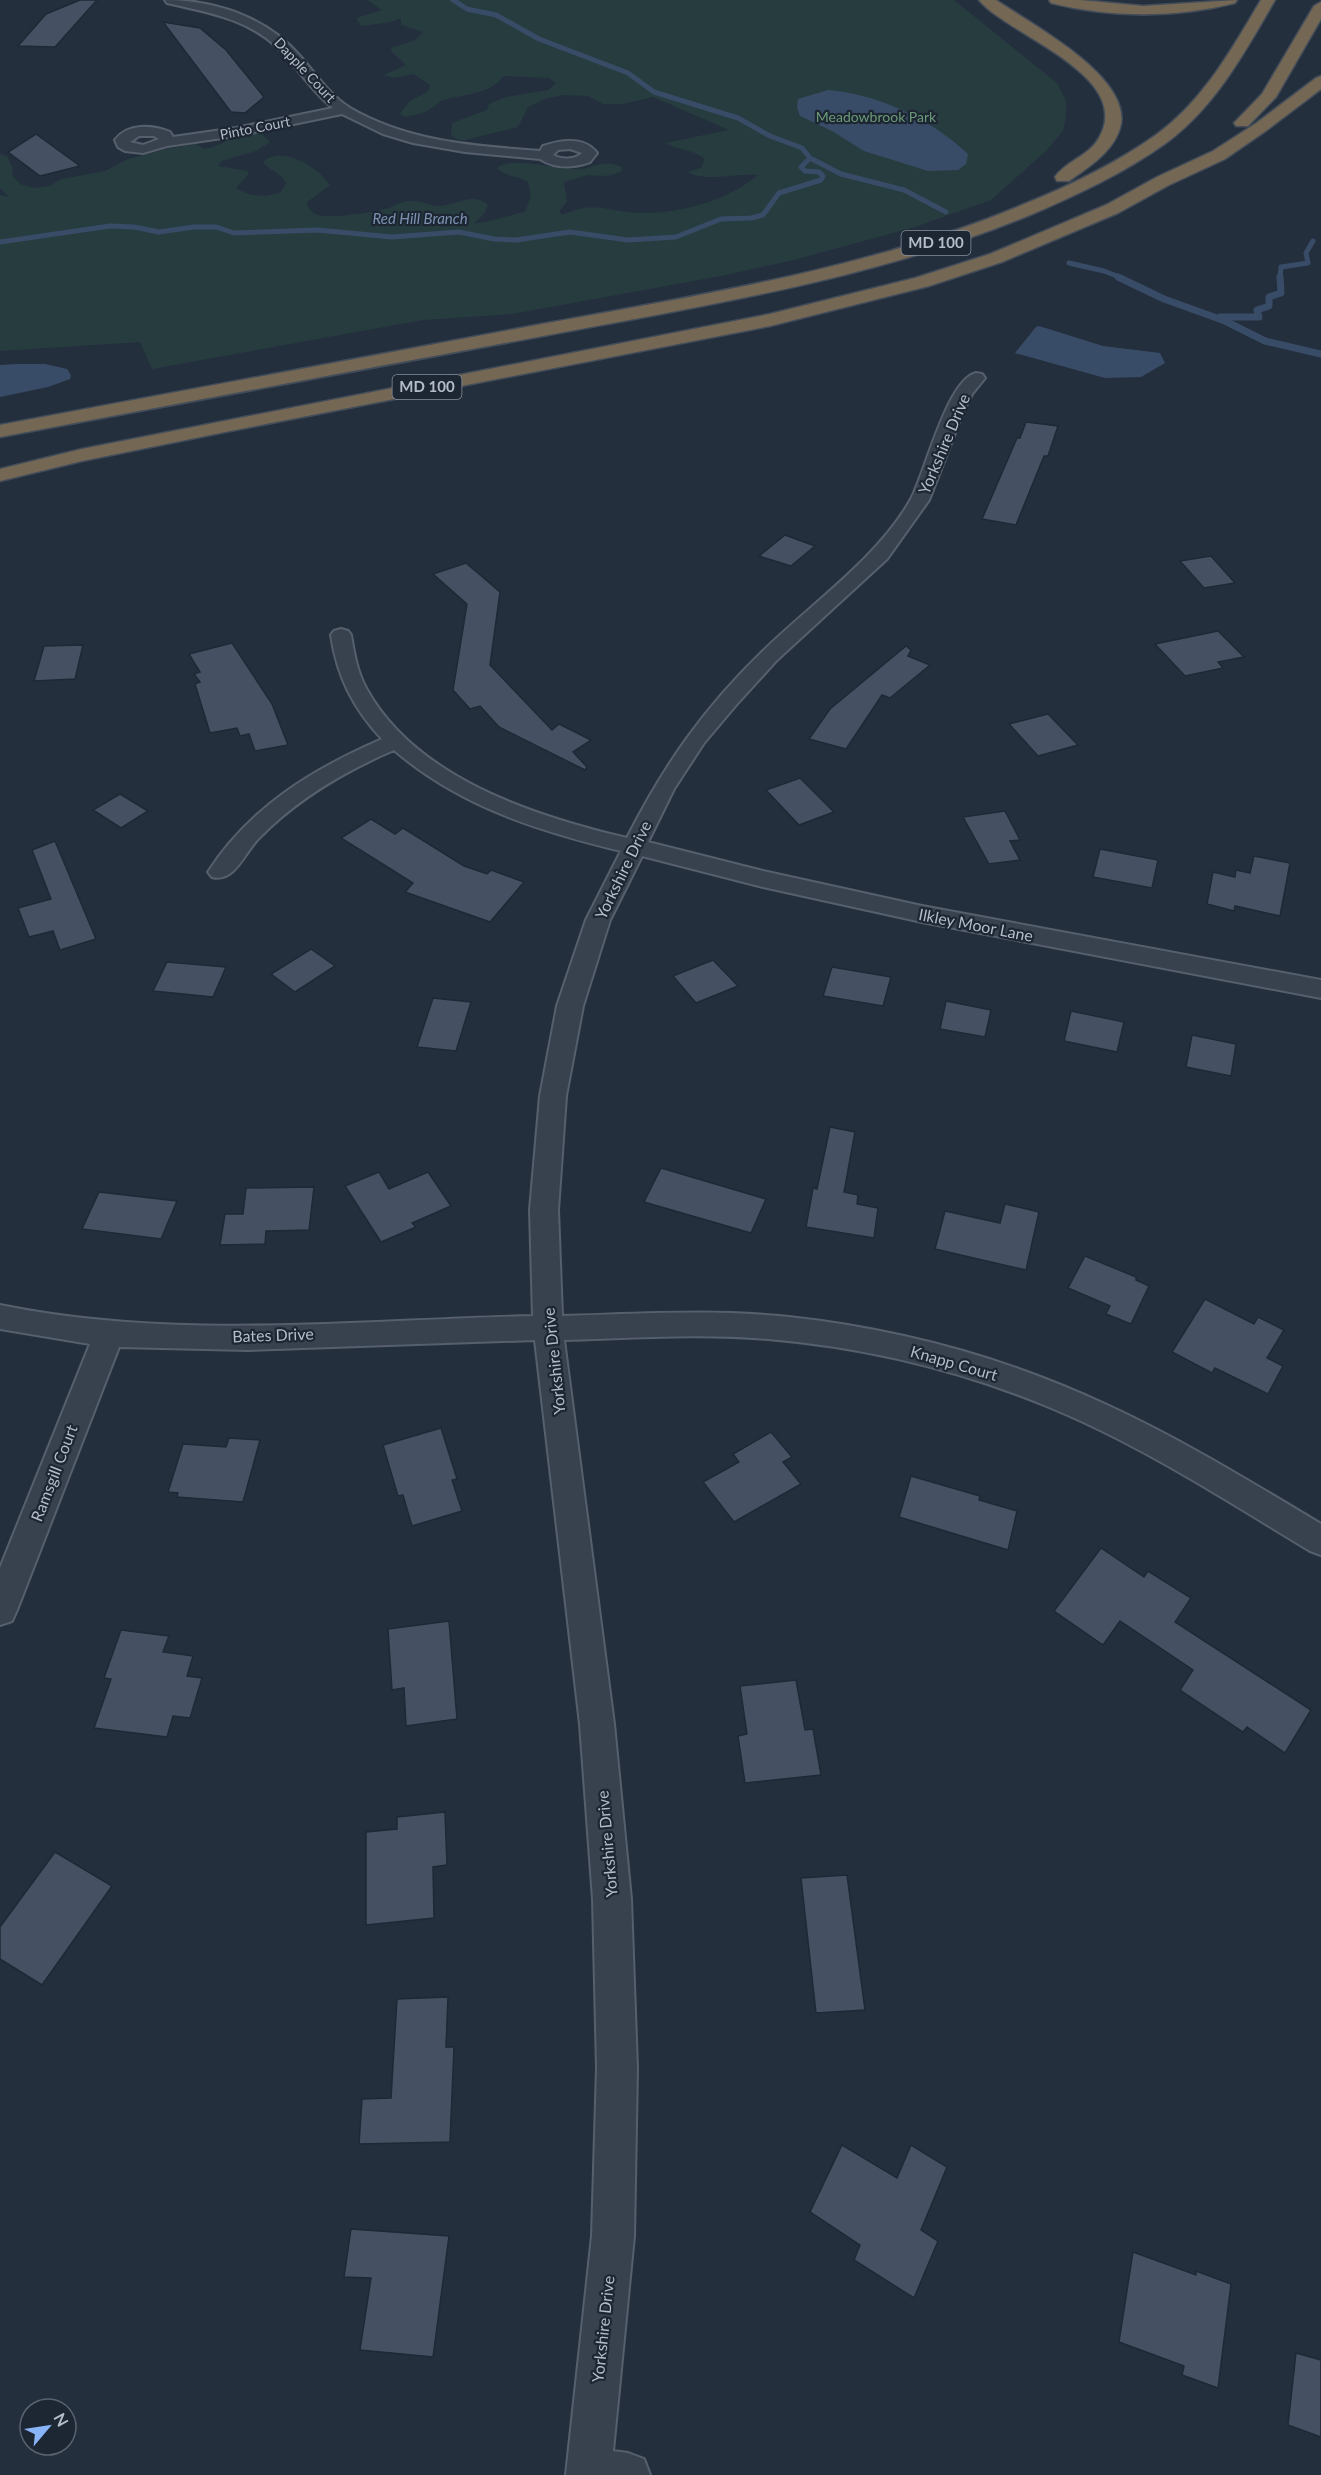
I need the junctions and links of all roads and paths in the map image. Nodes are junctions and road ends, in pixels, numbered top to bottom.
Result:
1 (171, 0) edge
2 (986, 0) edge
3 (1056, 0) edge
4 (1230, 0) edge
5 (1268, 0) edge
6 (1321, 6) edge
7 (1321, 81) edge
8 (343, 110) junction
9 (167, 141) dead end
10 (545, 156) dead end
11 (1164, 181) junction
12 (521, 334) junction
13 (976, 378) dead end
14 (0, 431) edge
15 (0, 475) edge
16 (341, 634) dead end
17 (397, 740) junction
18 (635, 845) junction
19 (220, 872) dead end
20 (1321, 989) edge
21 (0, 1317) edge
22 (548, 1328) junction
23 (108, 1336) junction
24 (1321, 1541) edge
25 (0, 1610) edge
26 (602, 2473) edge

1 - 8 street, Dapple Court
2 - 12 highway
3 - 4 highway
5 - 12 highway, MD 100
6 - 11 highway, MD 100
7 - 11 highway
8 - 9 street, Pinto Court
8 - 10 street, Dapple Court
11 - 15 highway, MD 100
12 - 14 highway, MD 100
13 - 18 street, Yorkshire Drive
16 - 17 street, Ilkley Moor Lane
17 - 18 street, Ilkley Moor Lane
17 - 19 street
18 - 20 street, Ilkley Moor Lane
18 - 22 street, Yorkshire Drive
21 - 23 street, Bates Drive
22 - 23 street, Bates Drive
22 - 24 street, Knapp Court
22 - 26 street, Yorkshire Drive
23 - 25 street, Ramsgill Court

